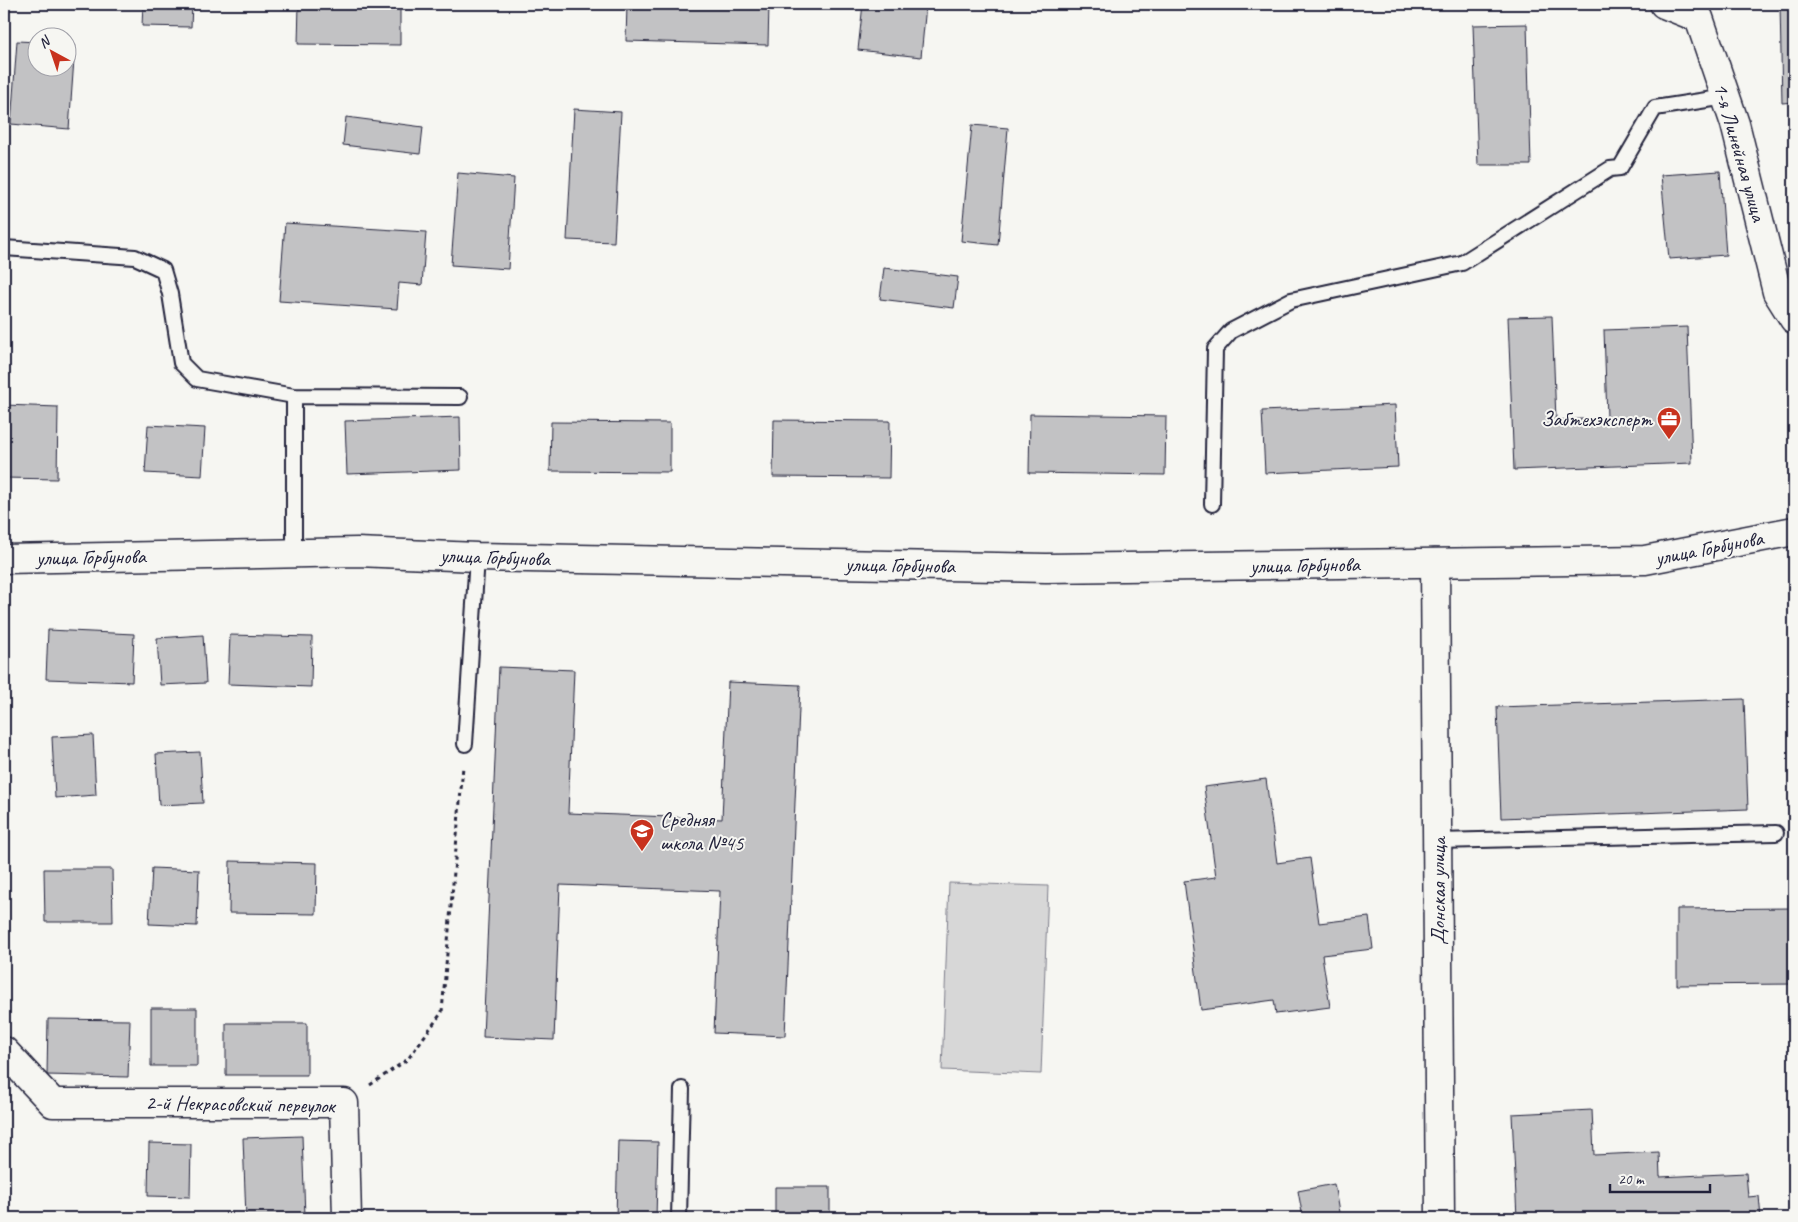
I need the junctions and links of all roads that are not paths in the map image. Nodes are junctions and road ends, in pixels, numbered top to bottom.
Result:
1 (1664, 4) edge
2 (1704, 11) edge
3 (1726, 97) junction
4 (4, 248) edge
5 (1794, 319) edge
6 (294, 396) junction
7 (460, 397) dead end
8 (1212, 504) dead end
9 (1794, 531) edge
10 (294, 554) junction
11 (477, 557) junction
12 (4, 559) edge
13 (1435, 563) junction
14 (465, 744) road end
15 (1776, 833) dead end
16 (1437, 841) junction
17 (4, 1051) edge
18 (682, 1090) dead end
19 (347, 1218) edge
20 (680, 1218) edge
21 (1440, 1218) edge

1 - 2 street, 1-я Линейная улица
2 - 3 street, 1-я Линейная улица
3 - 5 street, 1-я Линейная улица
3 - 8 lane
4 - 6 lane
6 - 7 lane
6 - 10 lane
9 - 13 street, улица Горбунова
10 - 11 street, улица Горбунова
10 - 12 street, улица Горбунова
11 - 13 street, улица Горбунова
11 - 14 lane
13 - 16 street, Донская улица
15 - 16 lane
16 - 21 street, Донская улица
17 - 19 street, 2-й Некрасовский переулок
18 - 20 lane

